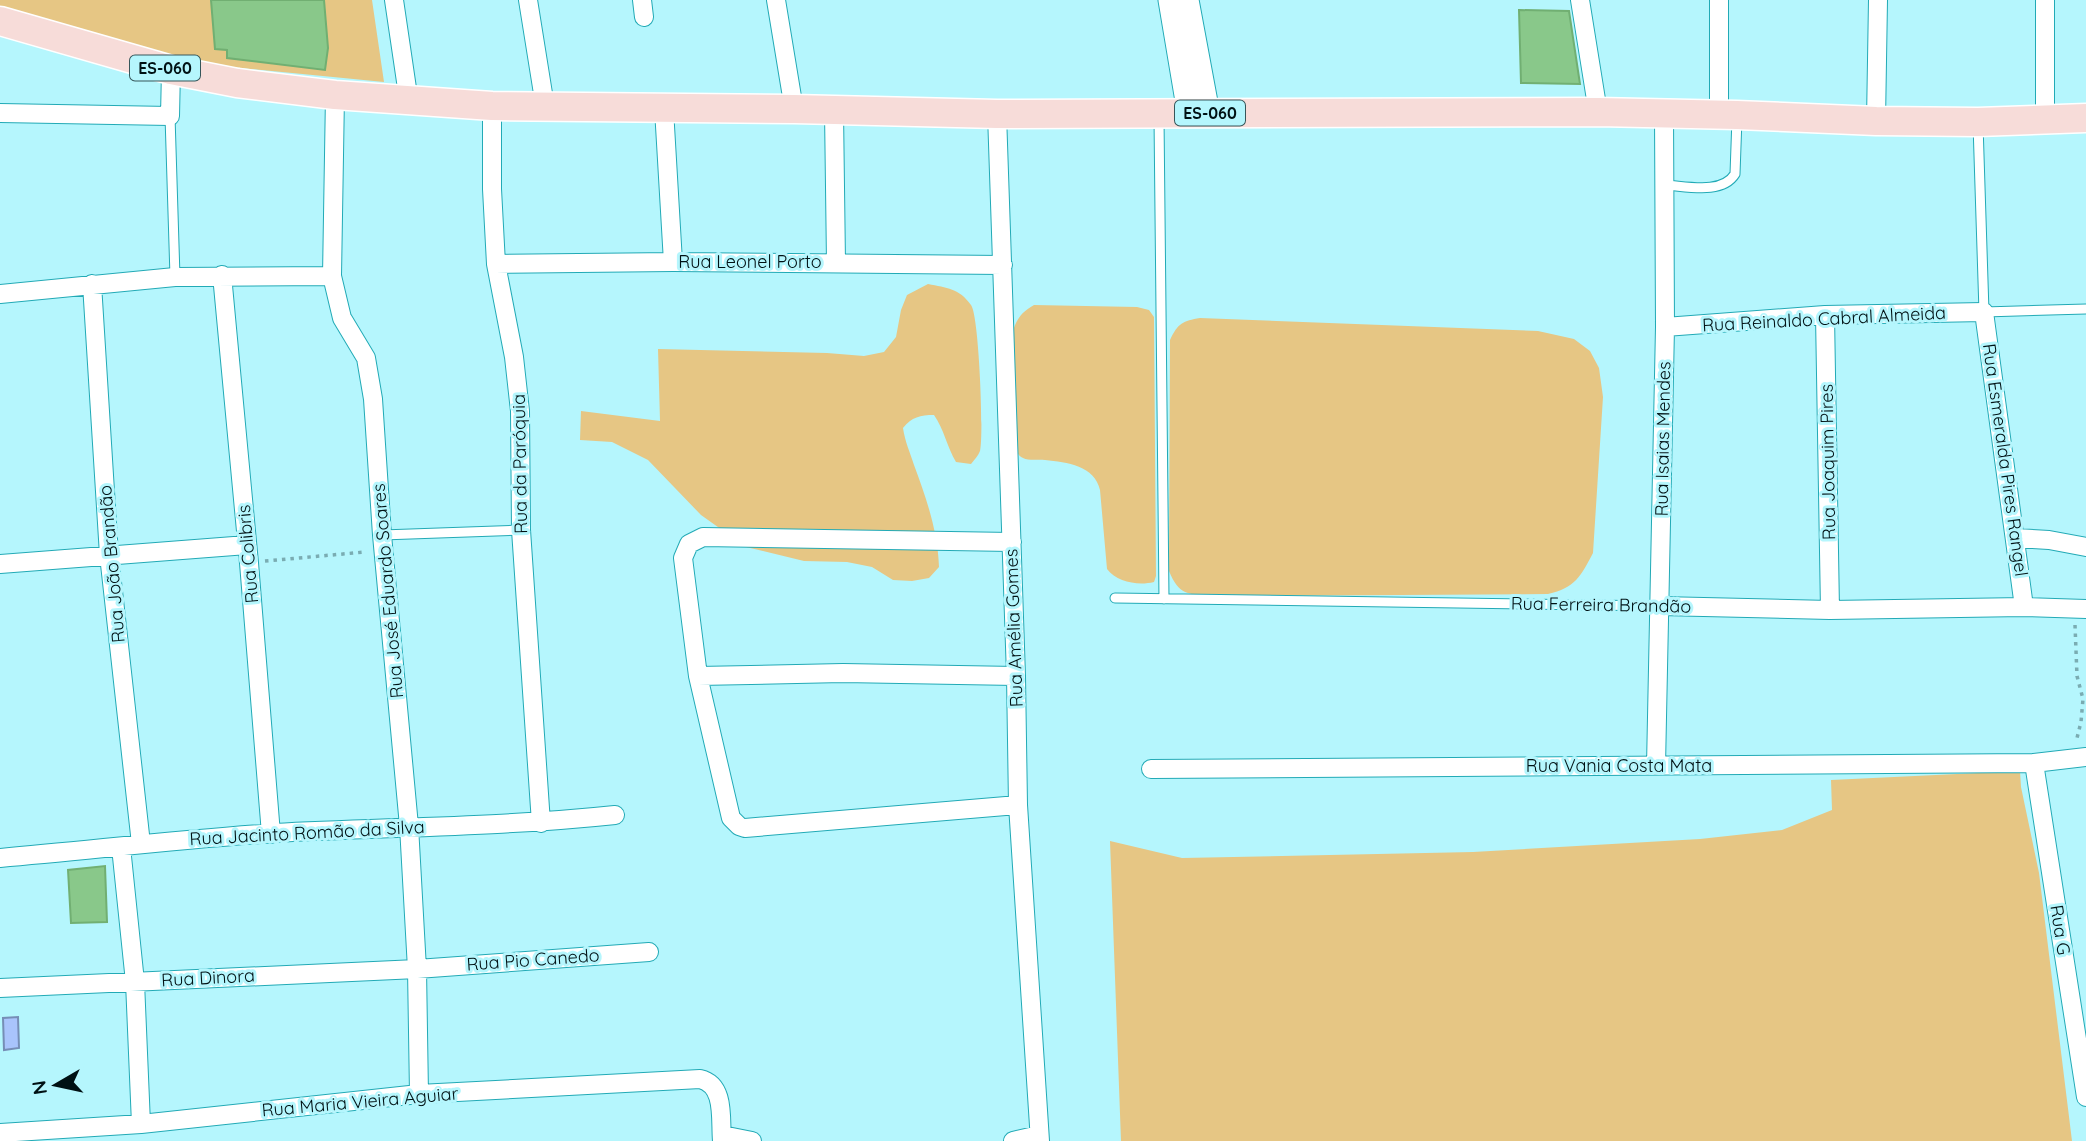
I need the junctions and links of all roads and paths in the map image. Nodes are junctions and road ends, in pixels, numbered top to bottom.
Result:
1 (394, 0) edge
2 (528, 0) edge
3 (776, 0) edge
4 (1170, 0) edge
5 (1187, 0) edge
6 (1580, 0) edge
7 (1719, 0) edge
8 (1878, 0) edge
9 (2045, 0) edge
10 (0, 21) edge
11 (171, 70) junction
12 (335, 95) junction
13 (408, 102) junction
14 (492, 106) junction
15 (545, 106) junction
16 (664, 109) junction
17 (794, 109) junction
18 (834, 111) junction
19 (1598, 112) junction
20 (0, 113) edge
21 (1159, 113) junction
22 (1199, 113) junction
23 (1664, 113) junction
24 (997, 114) junction
25 (1728, 115) junction
26 (170, 116) junction
27 (2086, 118) edge
28 (2045, 119) junction
29 (1876, 121) junction
30 (1978, 122) junction
31 (1665, 185) junction
32 (673, 262) junction
33 (836, 263) junction
34 (496, 264) junction
35 (1003, 265) junction
36 (222, 275) junction
37 (175, 276) junction
38 (332, 276) junction
39 (92, 284) junction
40 (0, 294) edge
41 (2086, 309) edge
42 (1984, 312) junction
43 (1825, 315) junction
44 (1665, 327) junction
45 (521, 530) junction
46 (2016, 538) junction
47 (1012, 541) junction
48 (383, 543) junction
49 (2086, 547) edge
50 (248, 554) junction
51 (109, 555) junction
52 (0, 564) edge
53 (1115, 598) dead end
54 (1164, 599) junction
55 (1660, 606) junction
56 (2025, 607) junction
57 (2079, 609) edge
58 (1830, 610) junction
59 (698, 677) junction
60 (1016, 677) junction
61 (2079, 758) edge
62 (2034, 763) junction
63 (1656, 766) junction
64 (1151, 769) dead end
65 (1018, 805) junction
66 (615, 815) dead end
67 (541, 823) junction
68 (409, 827) junction
69 (271, 834) junction
70 (141, 844) junction
71 (121, 847) junction
72 (0, 858) edge
73 (649, 952) dead end
74 (417, 969) junction
75 (135, 982) junction
76 (0, 988) edge
77 (2085, 1074) edge
78 (419, 1094) junction
79 (2086, 1097) edge
80 (141, 1124) junction
81 (0, 1133) edge
82 (722, 1138) edge
83 (1039, 1138) edge
84 (752, 1141) edge
85 (1013, 1141) edge

1 - 13 street
2 - 15 street
3 - 17 street
4 - 22 street
5 - 22 street
6 - 19 street
7 - 25 street
8 - 29 street
9 - 28 street
10 - 11 main road, ES-060
11 - 12 main road, ES-060
11 - 26 street
12 - 13 main road, ES-060
12 - 38 street, Rua José Eduardo Soares
13 - 14 main road, ES-060
14 - 15 main road, ES-060
14 - 34 street, Rua da Paróquia
15 - 16 main road, ES-060
16 - 17 main road, ES-060
16 - 32 street
17 - 18 main road, ES-060
18 - 24 main road, ES-060
18 - 33 street
19 - 22 main road, ES-060
19 - 23 main road, ES-060
20 - 26 street
21 - 22 main road, ES-060
21 - 24 main road, ES-060
21 - 54 lane
23 - 25 main road, ES-060
23 - 31 street, Rua Isaias Mendes
24 - 35 street, Rua Amélia Gomes
25 - 29 main road, ES-060
25 - 31 lane
26 - 37 lane
27 - 28 main road, ES-060
28 - 30 main road, ES-060
29 - 30 main road, ES-060
30 - 42 lane
31 - 44 street, Rua Isaias Mendes
32 - 33 street, Rua Leonel Porto
32 - 34 street, Rua Leonel Porto
33 - 35 street, Rua Leonel Porto
34 - 45 street, Rua da Paróquia
35 - 47 street, Rua Amélia Gomes
36 - 37 street
36 - 38 street
36 - 50 street, Rua Colibris
37 - 39 street
38 - 48 street, Rua José Eduardo Soares
39 - 40 street
39 - 51 street, Rua João Brandão
41 - 42 lane
42 - 43 street, Rua Reinaldo Cabral Almeida
42 - 46 street, Rua Esmeralda Pires Rangel
43 - 44 street, Rua Reinaldo Cabral Almeida
43 - 58 street, Rua Joaquim Pires
44 - 55 street, Rua Isaias Mendes
45 - 48 lane
45 - 67 street, Rua da Paróquia
46 - 49 street
46 - 56 street, Rua Esmeralda Pires Rangel
47 - 59 street
47 - 60 street, Rua Amélia Gomes
48 - 50 path
48 - 68 street, Rua José Eduardo Soares
50 - 51 street
50 - 69 street, Rua Colibris
51 - 52 street
51 - 70 street, Rua João Brandão
53 - 54 lane, Rua Ferreira Brandão
54 - 55 lane, Rua Ferreira Brandão
55 - 58 street, Rua Ferreira Brandão
55 - 63 street, Rua Isaias Mendes
56 - 57 street, Rua Ferreira Brandão
56 - 58 street, Rua Ferreira Brandão
57 - 61 path
59 - 60 street
59 - 65 street
60 - 65 street, Rua Amélia Gomes
61 - 62 street, Rua Vania Costa Mata
62 - 63 street, Rua Vania Costa Mata
62 - 77 street, Rua G
63 - 64 street, Rua Vania Costa Mata
65 - 83 street, Rua Amélia Gomes
66 - 67 street, Rua Jacinto Romão da Silva
67 - 68 street, Rua Jacinto Romão da Silva
68 - 69 street, Rua Jacinto Romão da Silva
68 - 74 street, Rua José Eduardo Soares
69 - 70 street, Rua Jacinto Romão da Silva
70 - 71 street, Rua Jacinto Romão da Silva
71 - 72 street, Rua Jacinto Romão da Silva
71 - 75 street
73 - 74 street, Rua Pio Canedo
74 - 75 street, Rua Dinora
74 - 78 street, Rua José Eduardo Soares
75 - 76 street, Rua Dinora
75 - 80 street
77 - 79 street, Rua G
78 - 80 street, Rua Maria Vieira Aguiar
78 - 82 street, Rua Maria Vieira Aguiar
80 - 81 street, Rua Maria Vieira Aguiar
82 - 84 street
83 - 85 street

